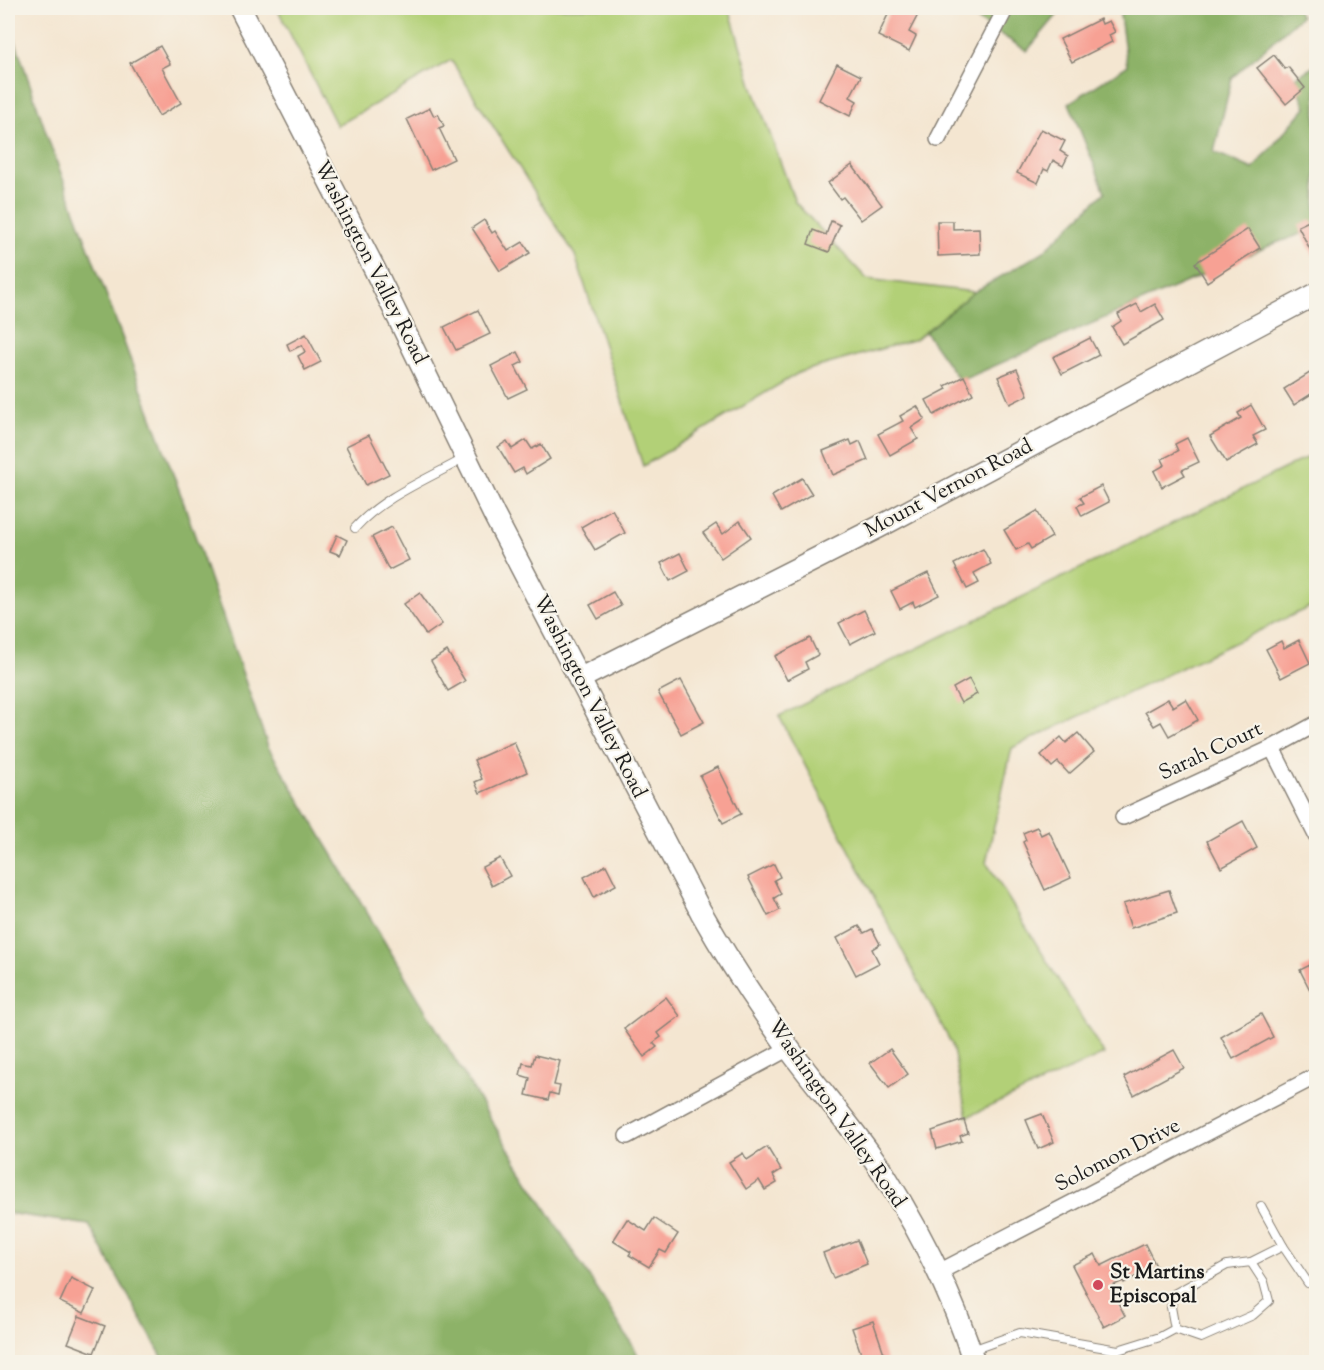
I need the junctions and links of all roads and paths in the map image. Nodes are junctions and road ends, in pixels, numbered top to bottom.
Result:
1 (240, 8) edge
2 (1006, 8) edge
3 (938, 139) dead end
4 (1317, 294) edge
5 (466, 457) junction
6 (355, 528) dead end
7 (579, 679) junction
8 (1317, 724) edge
9 (1272, 748) junction
10 (1123, 817) dead end
11 (1317, 835) edge
12 (789, 1048) junction
13 (1317, 1076) edge
14 (627, 1136) dead end
15 (1262, 1206) dead end
16 (1283, 1246) junction
17 (1251, 1262) junction
18 (939, 1272) junction
19 (1308, 1283) dead end
20 (1175, 1329) junction
21 (972, 1357) edge

1 - 5 street, Washington Valley Road
2 - 3 street
4 - 7 street, Mount Vernon Road
5 - 6 lane
5 - 7 street, Washington Valley Road
7 - 12 street, Washington Valley Road
8 - 9 street, Sarah Court
9 - 10 street, Sarah Court
9 - 11 street
12 - 14 street
12 - 18 street, Washington Valley Road
13 - 18 street, Solomon Drive
15 - 16 lane
16 - 17 lane
16 - 19 lane
17 - 20 lane
17 - 20 lane
18 - 21 street, Washington Valley Road
20 - 21 lane

